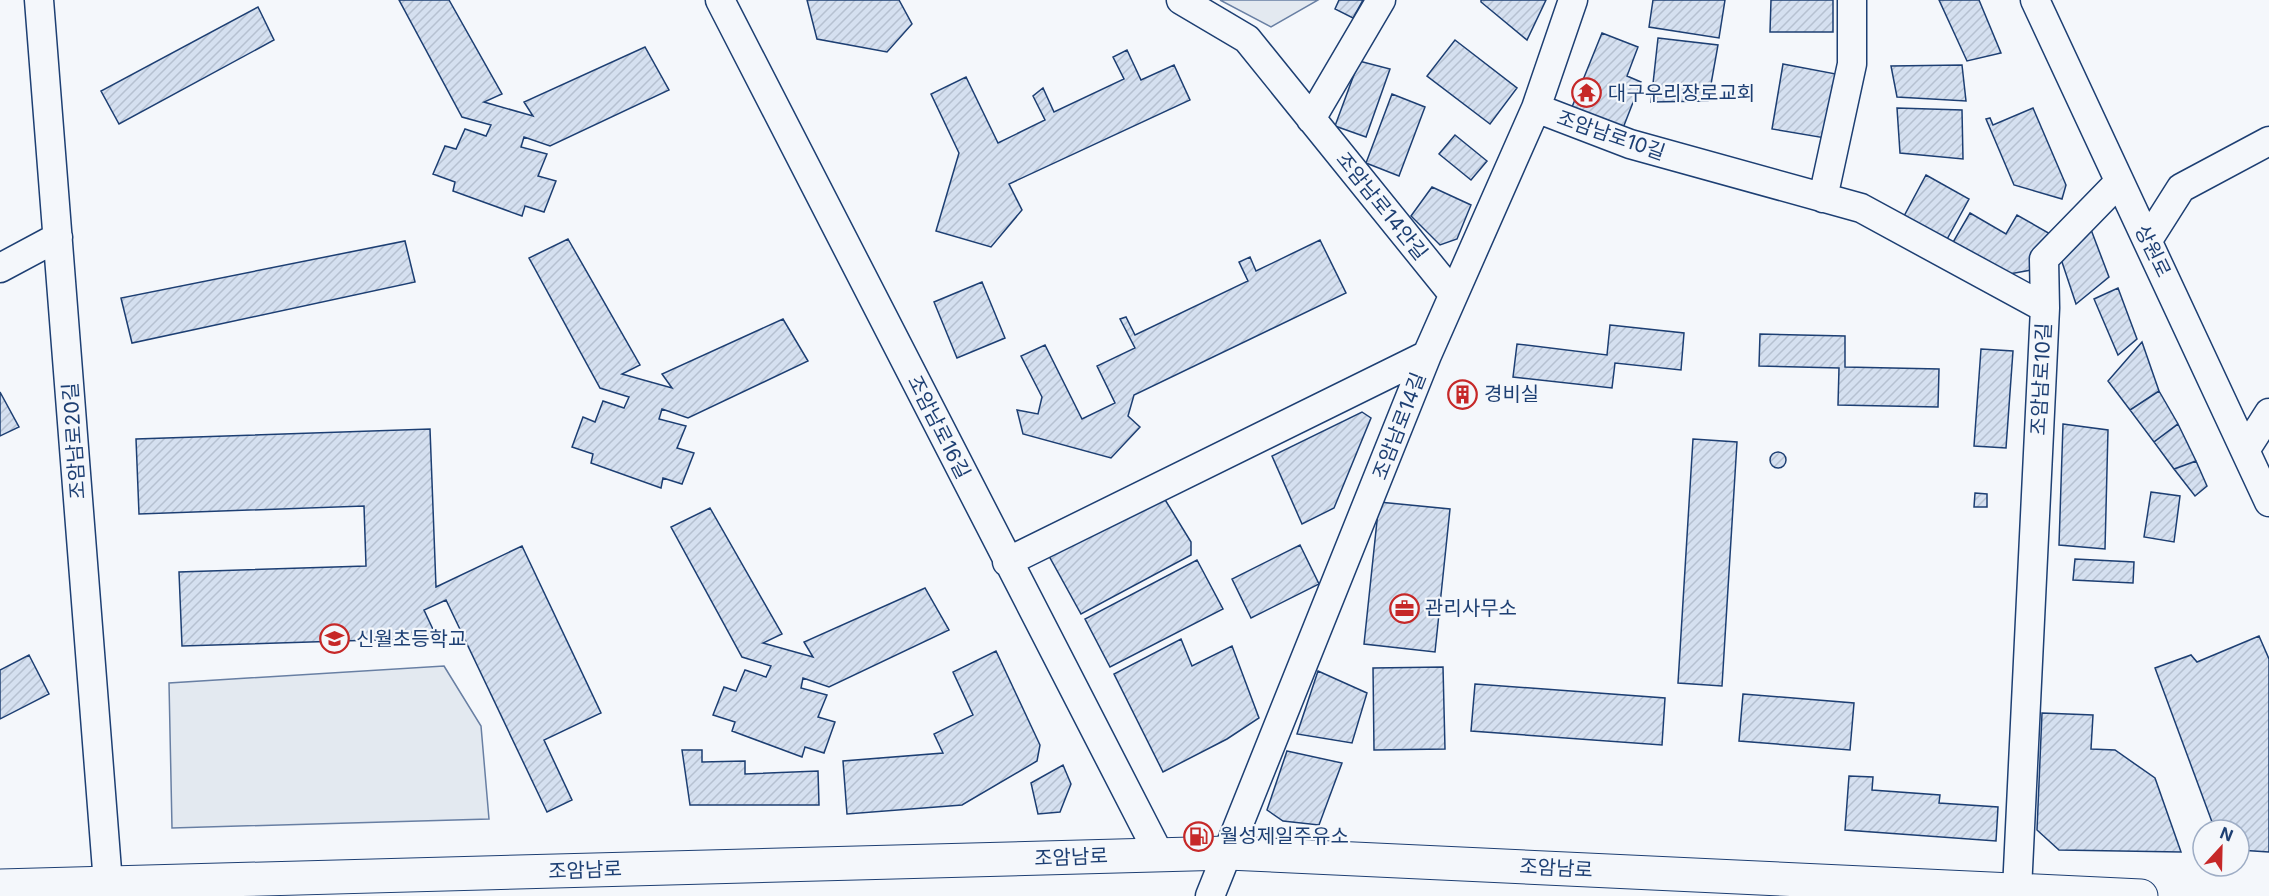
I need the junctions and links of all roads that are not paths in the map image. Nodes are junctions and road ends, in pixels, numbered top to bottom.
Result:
1 (39, 0) edge
2 (720, 0) edge
3 (1182, 0) edge
4 (1382, 0) edge
5 (1573, 0) edge
6 (1852, 0) edge
7 (2035, 0) edge
8 (1536, 108) junction
9 (1311, 119) junction
10 (2269, 141) edge
11 (2119, 182) junction
12 (1823, 198) junction
13 (58, 237) junction
14 (2148, 240) junction
15 (0, 268) edge
16 (1453, 294) junction
17 (2045, 308) junction
18 (1427, 355) junction
19 (2269, 413) edge
20 (2246, 449) junction
21 (2269, 502) edge
22 (1007, 562) junction
23 (1228, 853) junction
24 (1159, 854) junction
25 (0, 886) edge
26 (108, 889) edge
27 (1928, 891) edge
28 (2017, 891) junction
29 (1210, 896) edge
30 (2141, 896) edge

1 - 13 street, 조암남로20길
2 - 22 street, 조암남로16길
3 - 9 street, 조암남로14안길
4 - 9 street
5 - 8 street, 조암남로14길
6 - 12 street
7 - 11 street, 상원로
8 - 12 street, 조암남로10길
8 - 16 street, 조암남로14길
9 - 16 street, 조암남로14안길
10 - 14 street
11 - 14 street, 상원로
11 - 17 street
12 - 17 street, 조암남로10길
13 - 15 street
13 - 26 street, 조암남로20길
14 - 20 street, 상원로
16 - 18 street, 조암남로14길
17 - 28 street, 조암남로10길
18 - 22 street
18 - 23 street, 조암남로14길
19 - 20 street
20 - 21 street, 상원로
22 - 24 street, 조암남로16길
23 - 24 main road, 조암남로
23 - 27 main road, 조암남로
23 - 29 street, 조암남로14길
24 - 26 main road, 조암남로
25 - 26 main road, 조암남로
27 - 28 main road, 조암남로
28 - 30 main road, 조암남로

